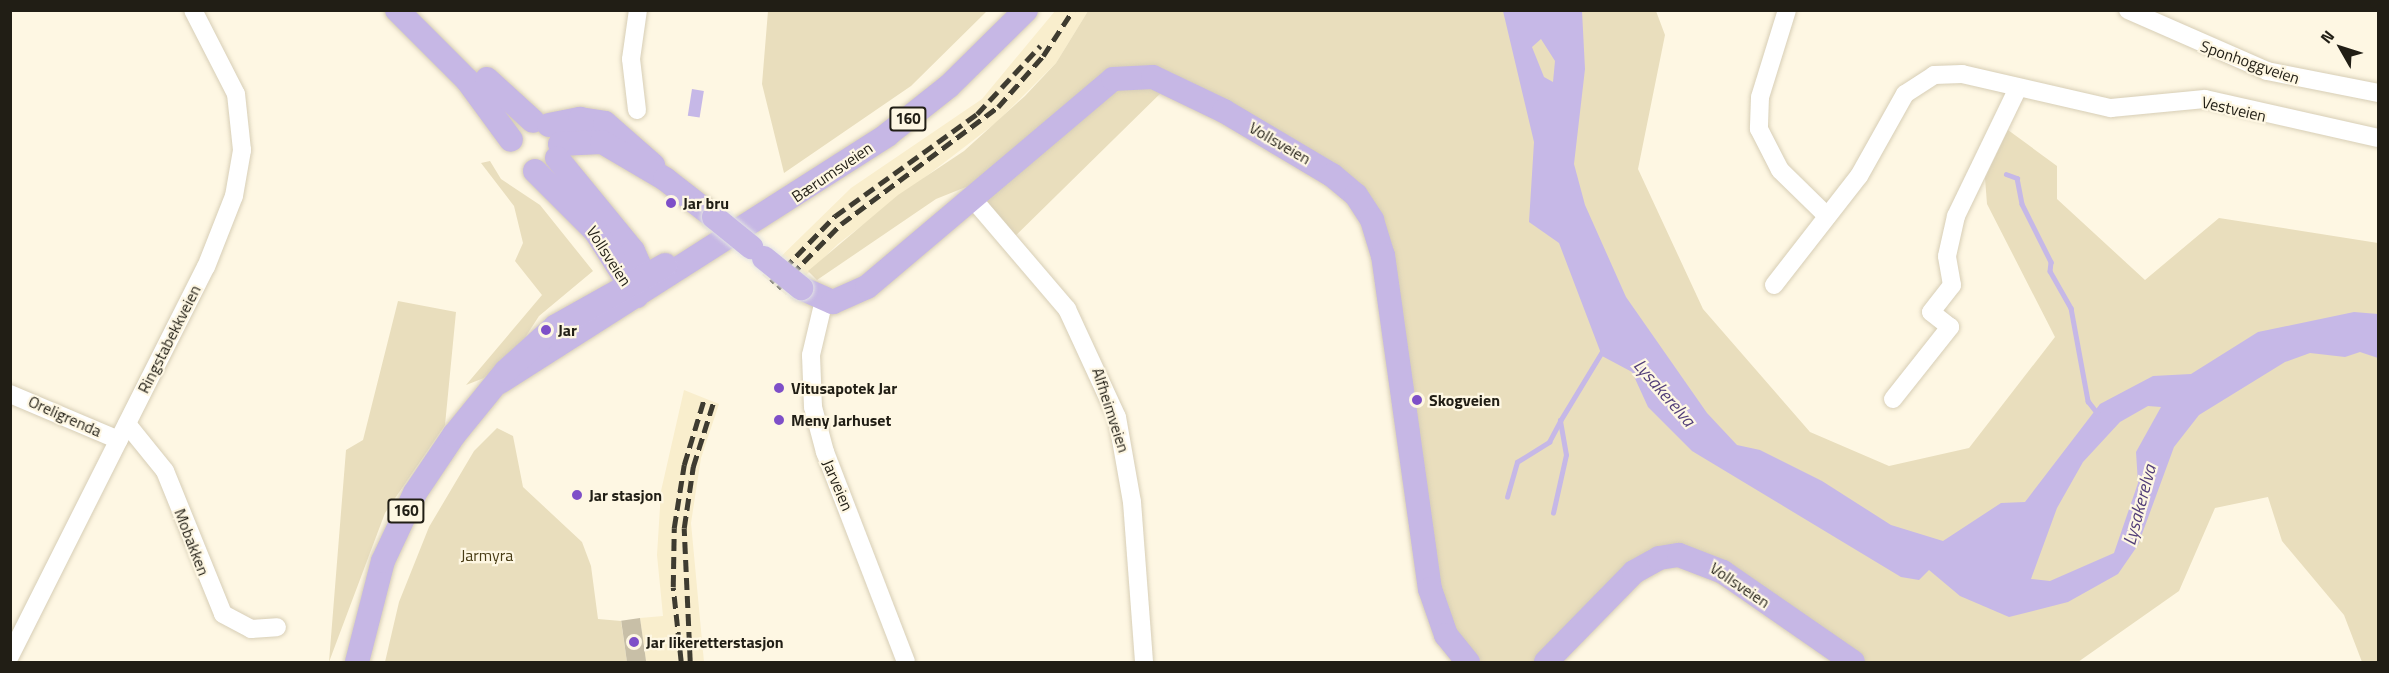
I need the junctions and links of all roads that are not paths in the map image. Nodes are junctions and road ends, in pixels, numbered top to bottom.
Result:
1 (193, 10) edge
2 (638, 10) edge
3 (1026, 10) edge
4 (1787, 10) edge
5 (2128, 10) edge
6 (405, 12) edge
7 (2019, 88) junction
8 (2379, 93) edge
9 (637, 110) dead end
10 (550, 137) junction
11 (2379, 138) edge
12 (511, 140) junction
13 (536, 171) junction
14 (973, 199) junction
15 (1827, 216) junction
16 (1774, 285) dead end
17 (636, 286) junction
18 (824, 300) junction
19 (10, 394) edge
20 (1893, 399) dead end
21 (123, 432) junction
22 (277, 627) dead end
23 (10, 656) edge
24 (357, 663) edge
25 (906, 663) edge
26 (1144, 663) edge
27 (1468, 663) edge
28 (1546, 663) edge
29 (1853, 663) edge

1 - 21 street, Ringstabekkveien
2 - 9 street
3 - 17 main road, Bærumsveien / 160
4 - 15 street
5 - 8 street, Sponhoggveien
6 - 10 main road, Vollsveien
6 - 12 main road, Vollsveien
7 - 11 street, Vestveien
7 - 15 street, Vestveien
7 - 20 street
10 - 12 main road
10 - 13 main road
10 - 17 main road, Vollsveien
10 - 18 main road, bridge
12 - 13 main road, Vollsveien
13 - 17 main road, Vollsveien
14 - 18 main road, Vollsveien
14 - 26 street, Alfheimveien
14 - 27 main road, Vollsveien
15 - 16 street, Vestveien
17 - 24 main road, Bærumsveien / 160
18 - 25 street, Jarveien
19 - 21 street, Oreligrenda
21 - 22 street, Mobakken
21 - 23 street, Ringstabekkveien
28 - 29 main road, Vollsveien

